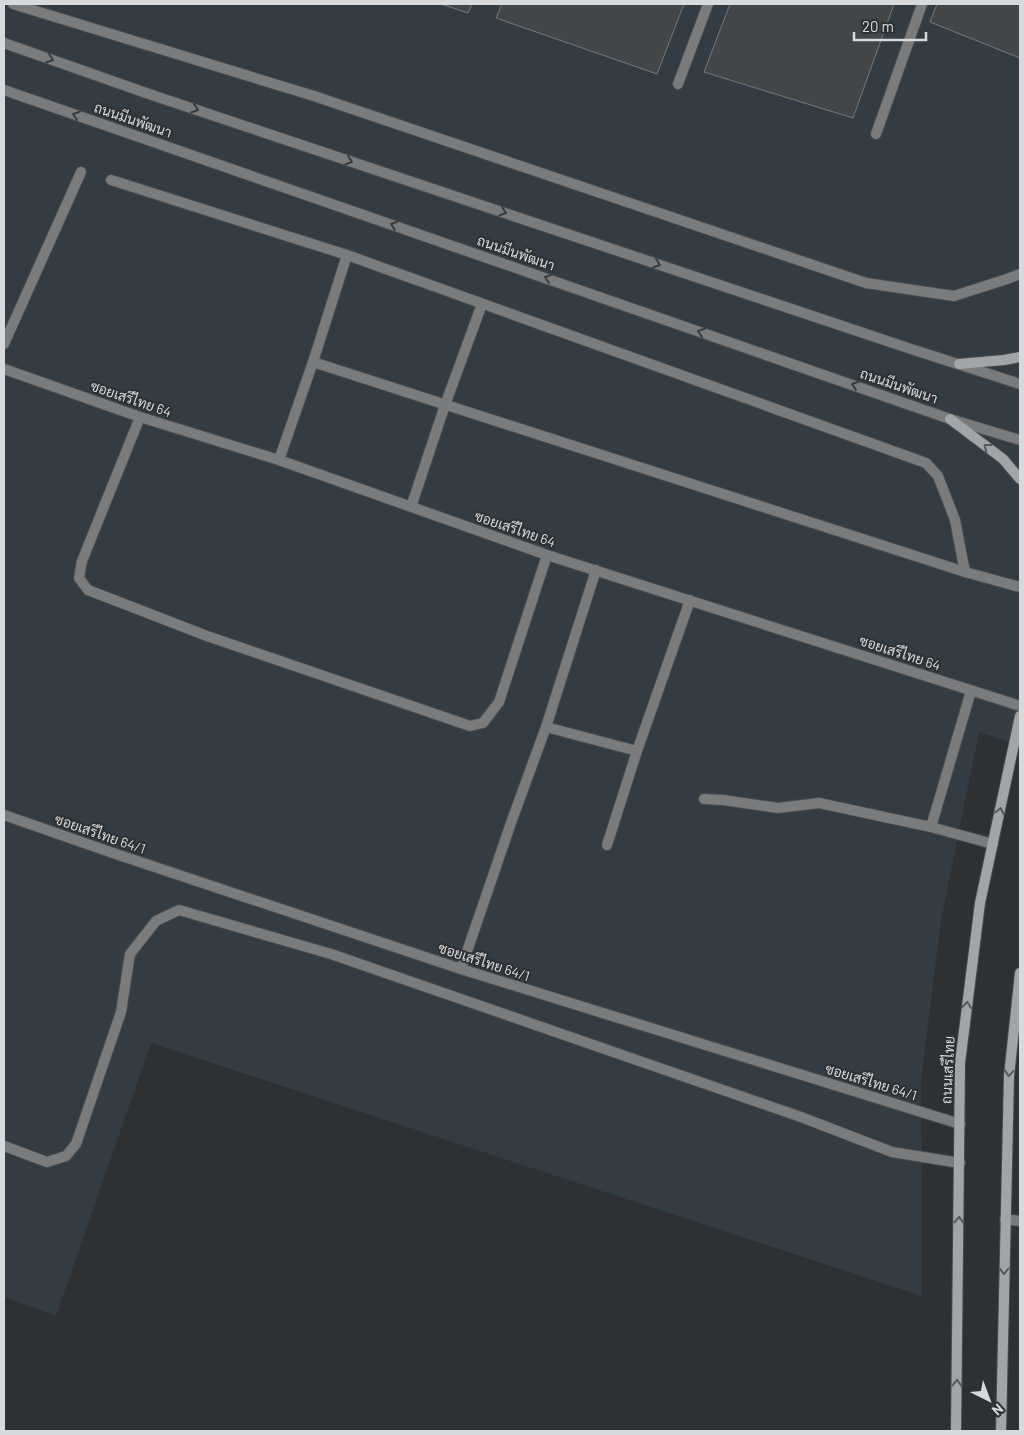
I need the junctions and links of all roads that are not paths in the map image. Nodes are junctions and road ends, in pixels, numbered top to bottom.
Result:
1 (13, 4) edge
2 (708, 4) edge
3 (922, 4) edge
4 (4, 43) edge
5 (678, 84) dead end
6 (4, 90) edge
7 (876, 134) dead end
8 (81, 172) dead end
9 (111, 180) dead end
10 (346, 255) junction
11 (1020, 274) edge
12 (482, 304) junction
13 (4, 344) edge
14 (1020, 357) edge
15 (313, 362) junction
16 (959, 364) junction
17 (4, 369) edge
18 (1020, 384) edge
19 (445, 405) junction
20 (140, 418) junction
21 (950, 419) junction
22 (1020, 440) edge
23 (279, 460) junction
24 (1020, 479) edge
25 (411, 507) junction
26 (547, 555) junction
27 (596, 570) junction
28 (965, 572) junction
29 (1020, 587) edge
30 (690, 600) junction
31 (971, 691) junction
32 (1020, 706) edge
33 (1020, 716) edge
34 (546, 727) junction
35 (637, 751) junction
36 (704, 799) dead end
37 (4, 815) edge
38 (931, 827) junction
39 (993, 844) junction
40 (607, 845) dead end
41 (461, 969) junction
42 (1020, 973) edge
43 (960, 1124) junction
44 (4, 1146) edge
45 (960, 1164) junction
46 (1005, 1219) junction
47 (1020, 1221) edge
48 (956, 1431) edge
49 (1001, 1431) edge

1 - 11 street
2 - 5 street
3 - 7 street
4 -> 16 street
21 -> 6 street, ถนนมีนพัฒนา
8 - 13 street
9 - 10 street
10 - 12 street
10 - 15 street
12 - 19 street
12 - 28 street
14 - 16 main road
15 - 19 street
15 - 23 street
16 - 18 street
17 - 20 street, ซอยเสรีไทย 64
19 - 25 street
19 - 28 street
20 - 23 street, ซอยเสรีไทย 64
20 - 26 street
21 - 22 street, ถนนมีนพัฒนา
24 -> 21 main road
23 - 25 street, ซอยเสรีไทย 64
25 - 26 street, ซอยเสรีไทย 64
26 - 27 street, ซอยเสรีไทย 64
27 - 30 street, ซอยเสรีไทย 64
27 - 34 street
28 - 29 street
30 - 31 street, ซอยเสรีไทย 64
30 - 35 street
31 - 32 street, ซอยเสรีไทย 64
31 - 38 street
39 -> 33 main road, ถนนเสรีไทย
34 - 35 street
34 - 41 street
35 - 40 street
36 - 38 street
37 - 41 street, ซอยเสรีไทย 64/1
38 - 39 street
43 -> 39 main road, ถนนเสรีไทย
41 - 43 street, ซอยเสรีไทย 64/1
42 -> 46 main road
43 - 45 main road, ถนนเสรีไทย
44 - 45 street
48 -> 45 main road, ถนนเสรีไทย
46 - 47 street
46 -> 49 main road

